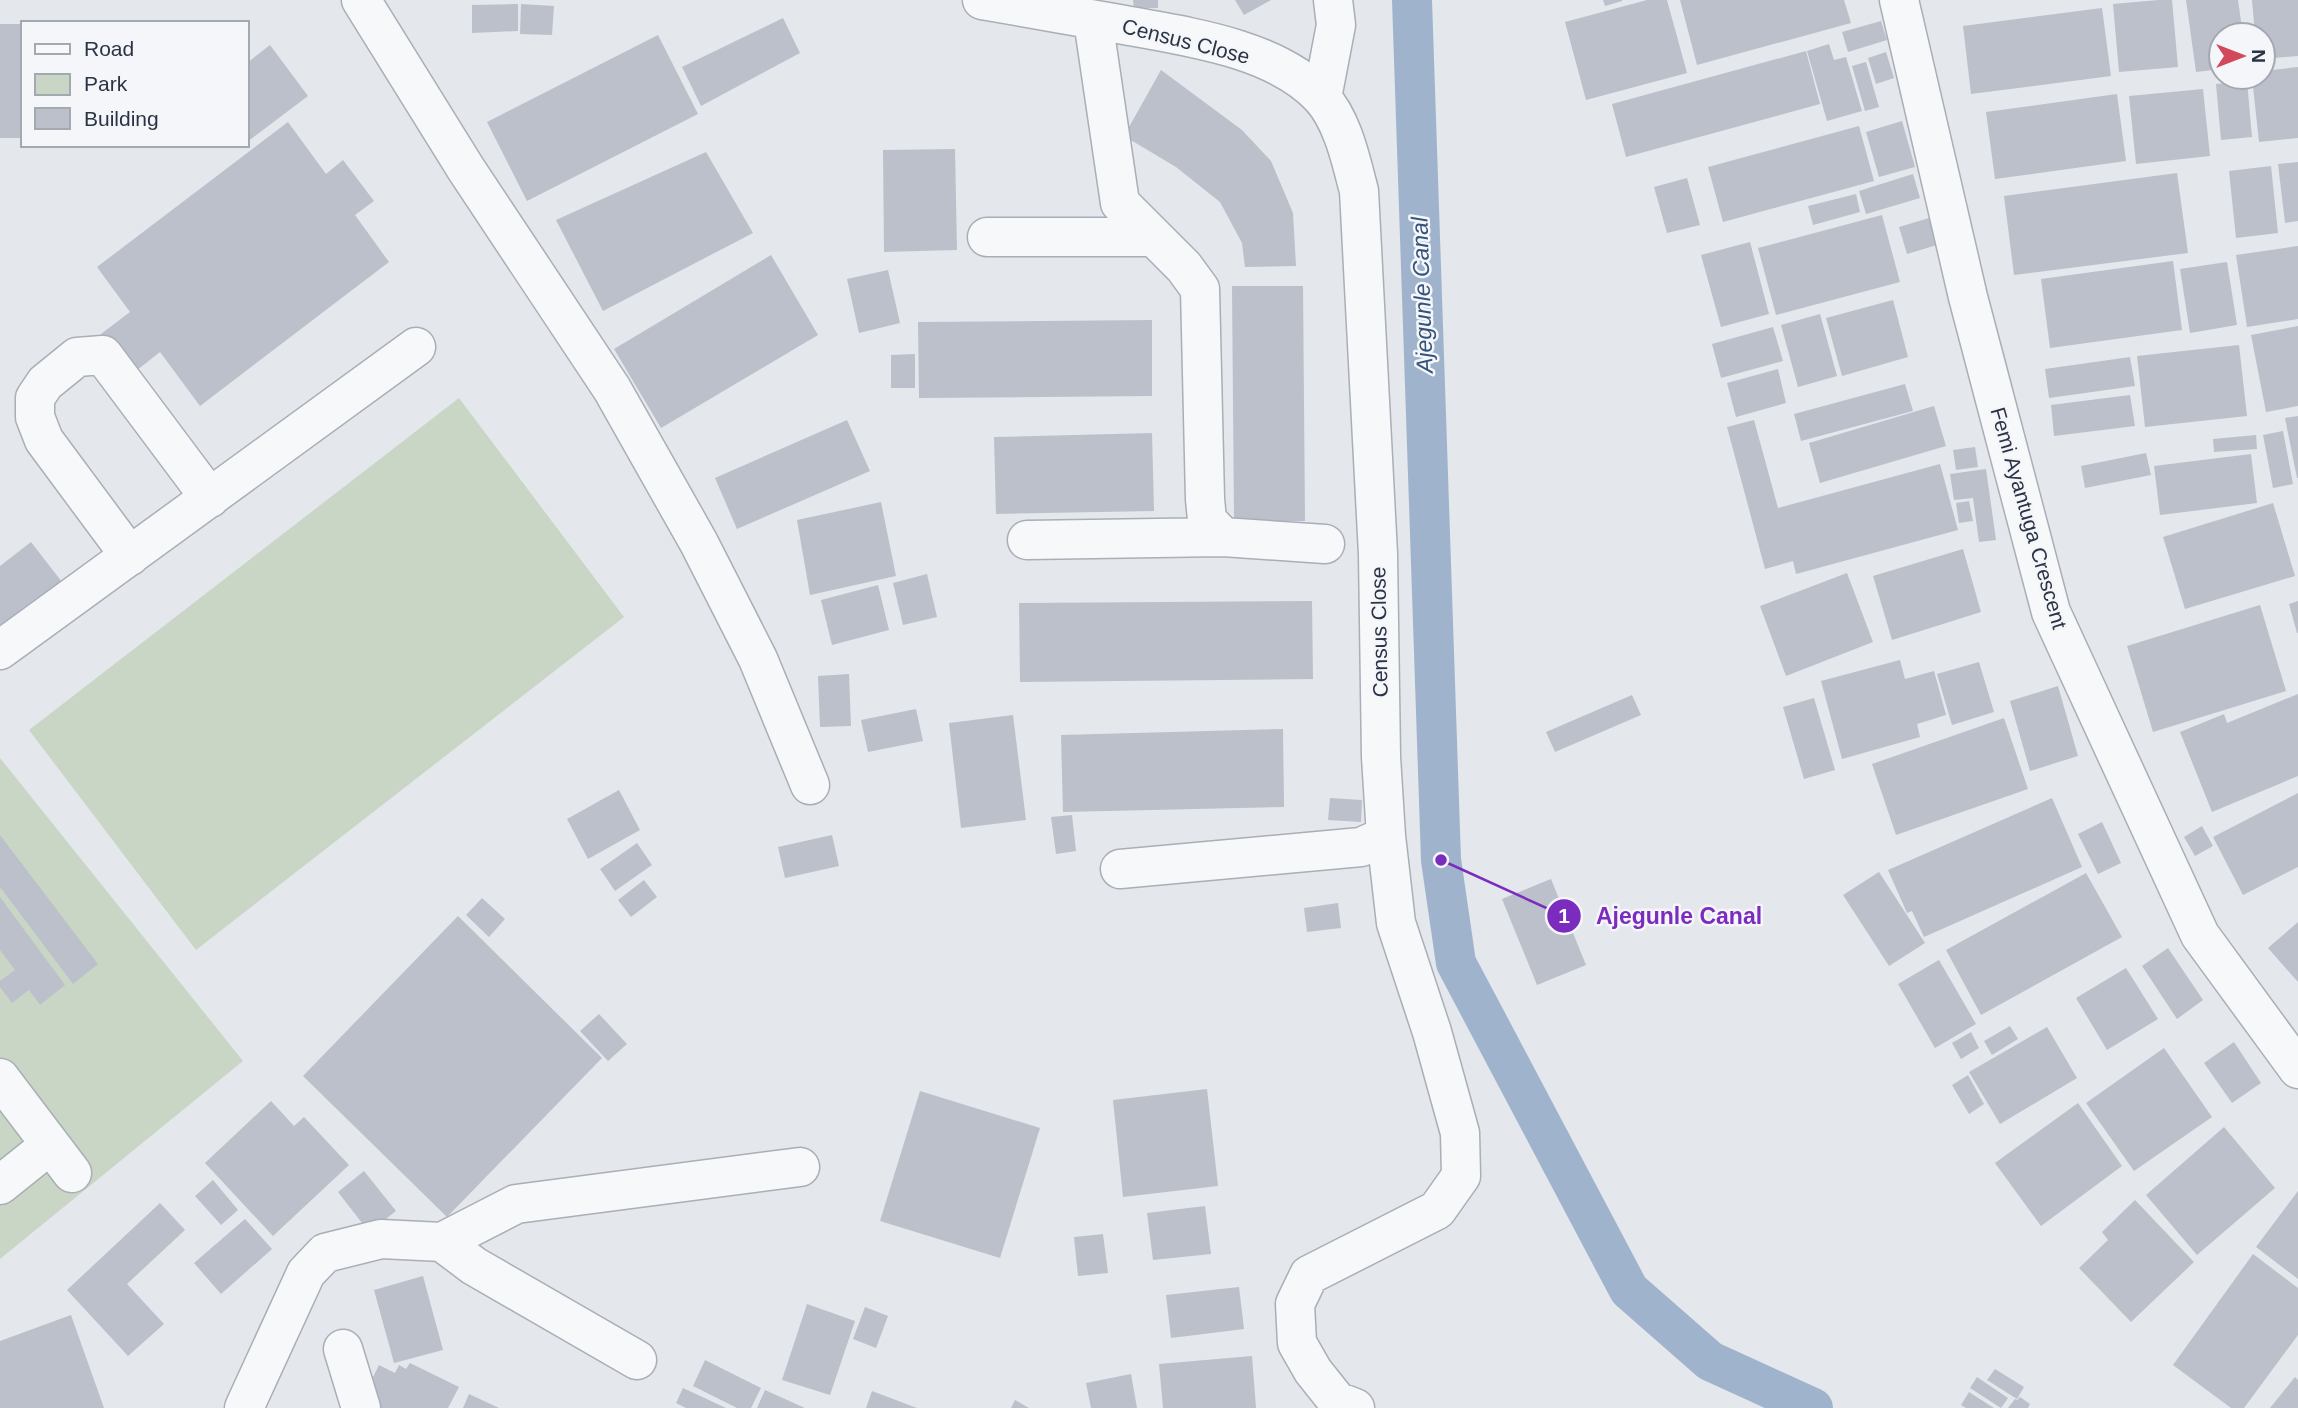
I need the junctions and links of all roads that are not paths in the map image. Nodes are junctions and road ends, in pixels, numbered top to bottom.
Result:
1 (361, 0) edge
2 (982, 0) edge
3 (1333, 0) edge
4 (1899, 0) edge
5 (1093, 20) junction
6 (1322, 98) junction
7 (987, 237) dead end
8 (1154, 237) junction
9 (416, 347) dead end
10 (209, 498) junction
11 (1223, 537) junction
12 (1027, 540) dead end
13 (1325, 544) dead end
14 (130, 555) junction
15 (0, 650) edge
16 (810, 785) dead end
17 (1386, 836) junction
18 (1120, 869) dead end
19 (2298, 1069) edge
20 (0, 1079) edge
21 (800, 1167) dead end
22 (0, 1185) edge
23 (442, 1242) junction
24 (343, 1349) dead end
25 (637, 1360) dead end
26 (244, 1408) edge
27 (361, 1408) edge
28 (1355, 1408) edge

1 - 16 street
2 - 5 street, Census Close
3 - 6 street
4 - 19 street, Femi Ayantuga Crescent
5 - 6 street, Census Close
5 - 8 street
6 - 17 street, Census Close
7 - 8 street
8 - 11 street
9 - 10 street
10 - 14 street
10 - 14 street
11 - 12 street
11 - 13 street
14 - 15 street
17 - 18 street
17 - 28 street, Census Close
20 - 22 street
21 - 23 street
23 - 25 street
23 - 26 street
24 - 27 street

